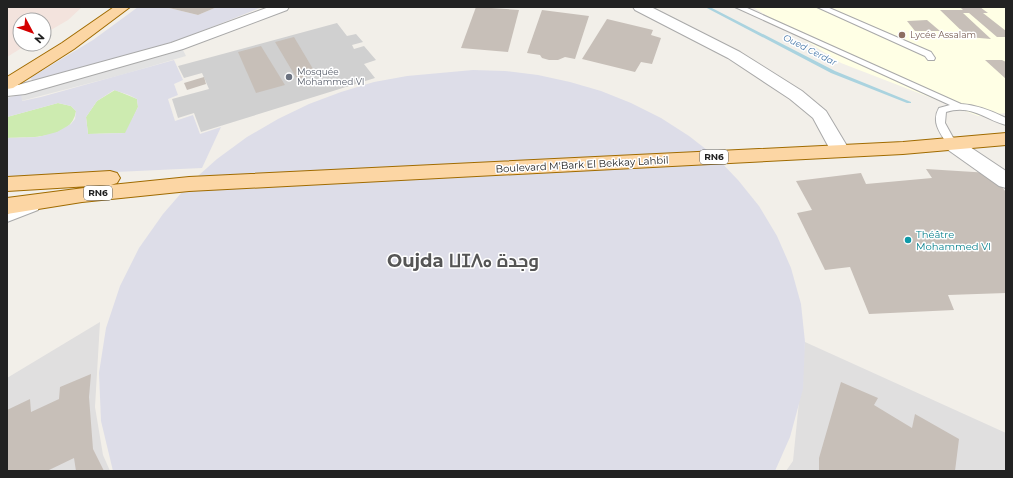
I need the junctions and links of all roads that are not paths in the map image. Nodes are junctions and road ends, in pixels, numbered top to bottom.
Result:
1 (107, 7) edge
2 (123, 7) edge
3 (282, 7) edge
4 (640, 7) edge
5 (739, 7) edge
6 (821, 7) edge
7 (931, 58) dead end
8 (7, 69) edge
9 (7, 84) edge
10 (7, 91) edge
11 (957, 106) junction
12 (1006, 122) edge
13 (1006, 139) edge
14 (951, 144) junction
15 (840, 151) junction
16 (1006, 181) edge
17 (7, 184) edge
18 (189, 184) junction
19 (57, 198) junction
20 (7, 206) edge
21 (7, 218) edge

1 - 8 main road
2 - 9 main road
3 - 10 street
4 - 15 street
5 - 11 lane
6 - 7 lane
11 - 12 lane
11 - 14 lane
13 - 14 main road, Boulevard M'Bark El Bekkay Lahbil / RN6
14 - 15 main road, Boulevard M'Bark El Bekkay Lahbil / RN6
14 - 16 street
15 - 18 main road, Boulevard M'Bark El Bekkay Lahbil / RN6
17 - 18 main road, Boulevard M'Bark El Bekkay Lahbil / RN6
18 - 19 main road, Boulevard M'Bark El Bekkay Lahbil / RN6
19 - 20 main road, Boulevard M'Bark El Bekkay Lahbil / RN6
19 - 21 lane

